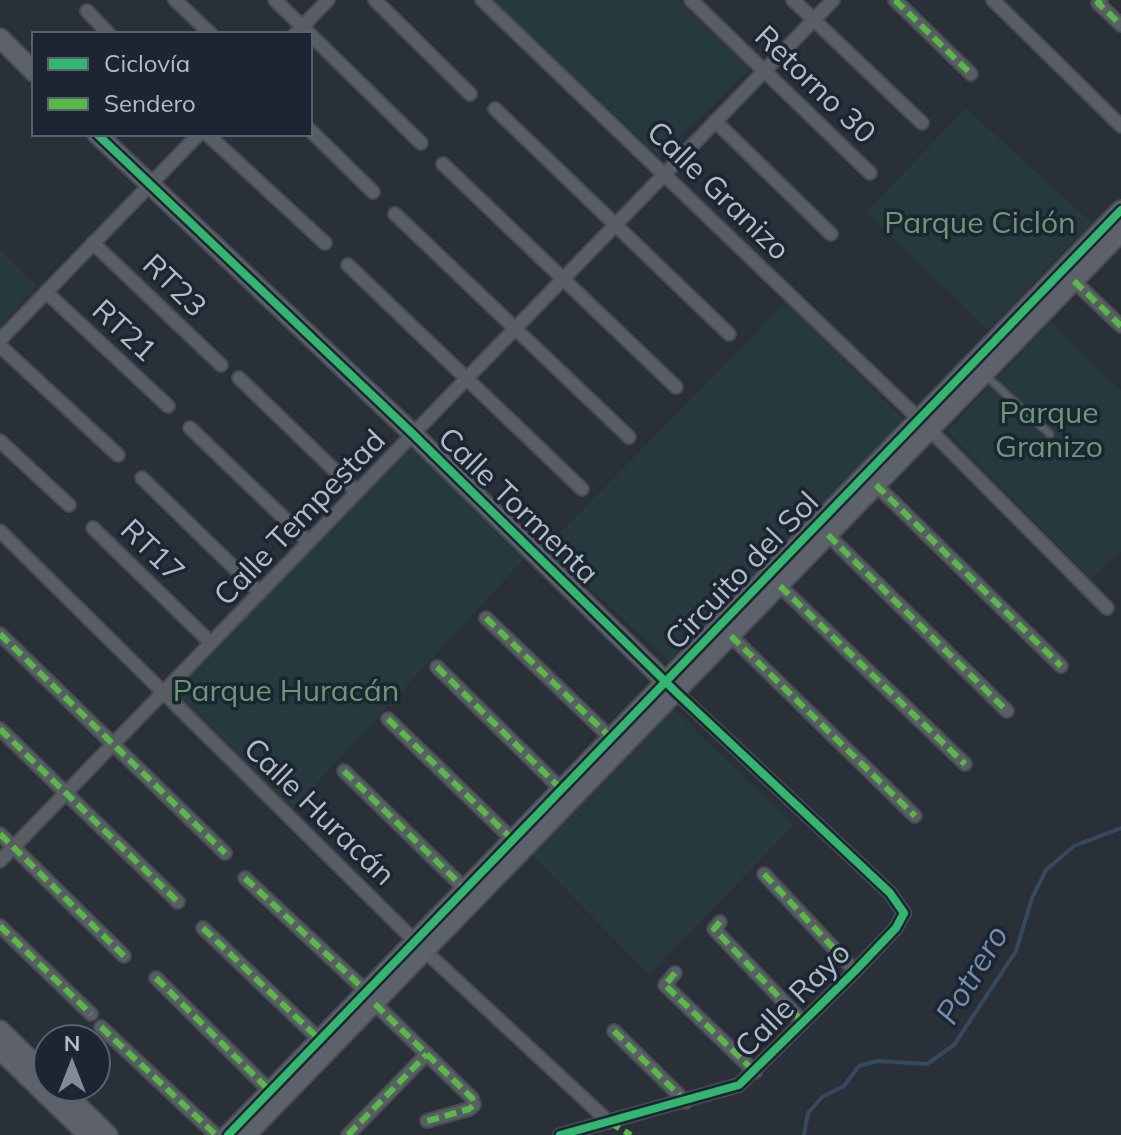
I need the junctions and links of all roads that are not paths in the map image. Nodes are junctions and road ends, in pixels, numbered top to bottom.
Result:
1 (175, 0) edge
2 (275, 0) edge
3 (328, 0) edge
4 (375, 0) edge
5 (482, 0) edge
6 (691, 0) edge
7 (793, 0) edge
8 (833, 0) edge
9 (895, 0) edge
10 (993, 0) edge
11 (1101, 0) edge
12 (87, 11) dead end
13 (814, 19) junction
14 (1121, 25) edge
15 (299, 30) edge
16 (107, 32) edge
17 (209, 32) edge
18 (0, 38) edge
19 (312, 42) edge
20 (32, 70) edge
21 (765, 71) junction
22 (971, 74) dead end
23 (470, 94) dead end
24 (495, 109) dead end
25 (715, 121) junction
26 (922, 123) dead end
27 (1121, 126) edge
28 (312, 132) edge
29 (99, 136) edge
30 (197, 136) edge
31 (209, 136) edge
32 (421, 143) dead end
33 (443, 164) dead end
34 (870, 173) dead end
35 (666, 174) junction
36 (149, 185) junction
37 (373, 192) dead end
38 (1121, 210) edge
39 (395, 214) dead end
40 (615, 224) junction
41 (1121, 232) edge
42 (831, 234) dead end
43 (93, 243) junction
44 (325, 243) dead end
45 (348, 265) dead end
46 (562, 280) junction
47 (1074, 281) junction
48 (46, 292) junction
49 (1121, 326) edge
50 (515, 329) junction
51 (729, 334) dead end
52 (1010, 336) junction
53 (0, 343) edge
54 (221, 365) dead end
55 (983, 374) junction
56 (239, 378) dead end
57 (466, 380) junction
58 (676, 387) dead end
59 (168, 406) dead end
60 (924, 424) junction
61 (190, 428) dead end
62 (413, 434) junction
63 (1050, 434) dead end
64 (629, 437) dead end
65 (0, 441) edge
66 (118, 455) dead end
67 (142, 478) dead end
68 (876, 485) junction
69 (582, 489) dead end
70 (357, 492) junction
71 (69, 505) dead end
72 (93, 528) dead end
73 (0, 531) edge
74 (828, 535) junction
75 (309, 542) junction
76 (780, 586) junction
77 (260, 593) junction
78 (1107, 608) dead end
79 (486, 618) dead end
80 (0, 634) edge
81 (731, 636) junction
82 (211, 643) junction
83 (1061, 666) dead end
84 (437, 667) dead end
85 (671, 687) junction
86 (162, 693) junction
87 (1007, 711) dead end
88 (388, 719) dead end
89 (0, 729) edge
90 (611, 738) junction
91 (113, 744) junction
92 (965, 764) dead end
93 (344, 771) dead end
94 (562, 790) junction
95 (67, 793) junction
96 (915, 816) dead end
97 (0, 834) edge
98 (513, 840) junction
99 (13, 847) junction
100 (225, 853) dead end
101 (0, 861) edge
102 (764, 874) dead end
103 (245, 878) dead end
104 (465, 889) junction
105 (178, 902) dead end
106 (904, 913) joint
107 (720, 922) dead end
108 (0, 926) edge
109 (203, 928) dead end
110 (421, 946) junction
111 (124, 956) dead end
112 (855, 971) junction
113 (675, 973) dead end
114 (156, 978) dead end
115 (371, 998) junction
116 (91, 1014) dead end
117 (803, 1022) junction
118 (0, 1030) edge
119 (614, 1031) dead end
120 (112, 1037) edge
121 (320, 1040) junction
122 (0, 1050) edge
123 (427, 1054) junction
124 (32, 1061) edge
125 (755, 1072) junction
126 (270, 1091) junction
127 (686, 1102) junction
128 (75, 1103) edge
129 (427, 1121) dead end
130 (609, 1122) junction
131 (88, 1135) edge
132 (108, 1135) edge
133 (216, 1135) edge
134 (228, 1135) edge
135 (246, 1135) edge
136 (348, 1135) edge
137 (560, 1135) edge

1 - 17 street
2 - 15 street
3 - 15 street
4 - 23 street
5 - 35 street, Calle Granizo
6 - 21 street, Retorno 30
7 - 13 street
8 - 13 street, Calle Tempestad
9 - 22 street
10 - 27 street
11 - 14 street
12 - 16 street
13 - 21 street, Calle Tempestad
13 - 26 street
18 - 20 street
19 - 32 street
21 - 25 street, Calle Tempestad
21 - 34 street, Retorno 30
24 - 40 street
25 - 35 street, Calle Tempestad
25 - 42 street
28 - 37 street
29 - 36 street, Calle Tormenta
30 - 36 street
31 - 44 street
33 - 46 street
35 - 40 street, Calle Tempestad
35 - 60 street, Calle Granizo
36 - 43 street
36 - 62 street, Calle Tormenta
38 - 52 street, Circuito del Sol
39 - 50 street
40 - 46 street, Calle Tempestad
40 - 51 street
41 - 47 street
43 - 48 street
43 - 54 street, RT23
45 - 57 street
46 - 50 street, Calle Tempestad
46 - 58 street
47 - 49 street
47 - 52 street
48 - 53 street
48 - 59 street, RT21
50 - 57 street, Calle Tempestad
50 - 64 street
52 - 55 street
52 - 60 street, Circuito del Sol
53 - 66 street
55 - 60 street
55 - 63 lane
56 - 70 street
57 - 62 street, Calle Tempestad
57 - 69 street
60 - 68 street
60 - 78 street, Calle Granizo
60 - 85 street, Circuito del Sol
61 - 75 street
62 - 70 street, Calle Tempestad
62 - 85 street, Calle Tormenta
65 - 71 street
67 - 77 street
68 - 74 street
68 - 83 street
70 - 75 street, Calle Tempestad
72 - 82 street, RT17
73 - 86 street, Calle Huracán
74 - 76 street
74 - 87 street
75 - 77 street, Calle Tempestad
76 - 81 street
76 - 92 street
77 - 82 street, Calle Tempestad
79 - 90 street
80 - 91 street
81 - 85 street
81 - 96 street
82 - 86 street, Calle Tempestad
84 - 94 street
85 - 90 street, Circuito del Sol
85 - 106 street, Calle Tormenta
85 - 110 street
86 - 91 street, Calle Tempestad
86 - 110 street, Calle Huracán
88 - 98 street
89 - 95 street
90 - 94 street, Circuito del Sol
91 - 95 street, Calle Tempestad
91 - 100 street
93 - 104 street
94 - 98 street, Circuito del Sol
95 - 99 street, Calle Tempestad
95 - 105 street
97 - 99 street
98 - 104 street, Circuito del Sol
99 - 101 street, Calle Tempestad
99 - 111 street
102 - 112 street
103 - 115 street
104 - 110 street, Circuito del Sol
106 - 112 street, Calle Rayo
107 - 117 street
108 - 116 street
109 - 121 street
110 - 115 street
110 - 130 street, Calle Huracán
112 - 117 street, Calle Rayo
113 - 125 street
114 - 126 street
115 - 121 street
115 - 123 street
115 - 135 street
117 - 125 street, Calle Rayo
118 - 124 street
119 - 127 street
120 - 133 street
121 - 126 street
122 - 131 street
123 - 129 street
123 - 136 street
125 - 127 street, Calle Rayo
126 - 134 street
127 - 130 street, Calle Rayo
128 - 132 street
130 - 137 street, Calle Rayo

